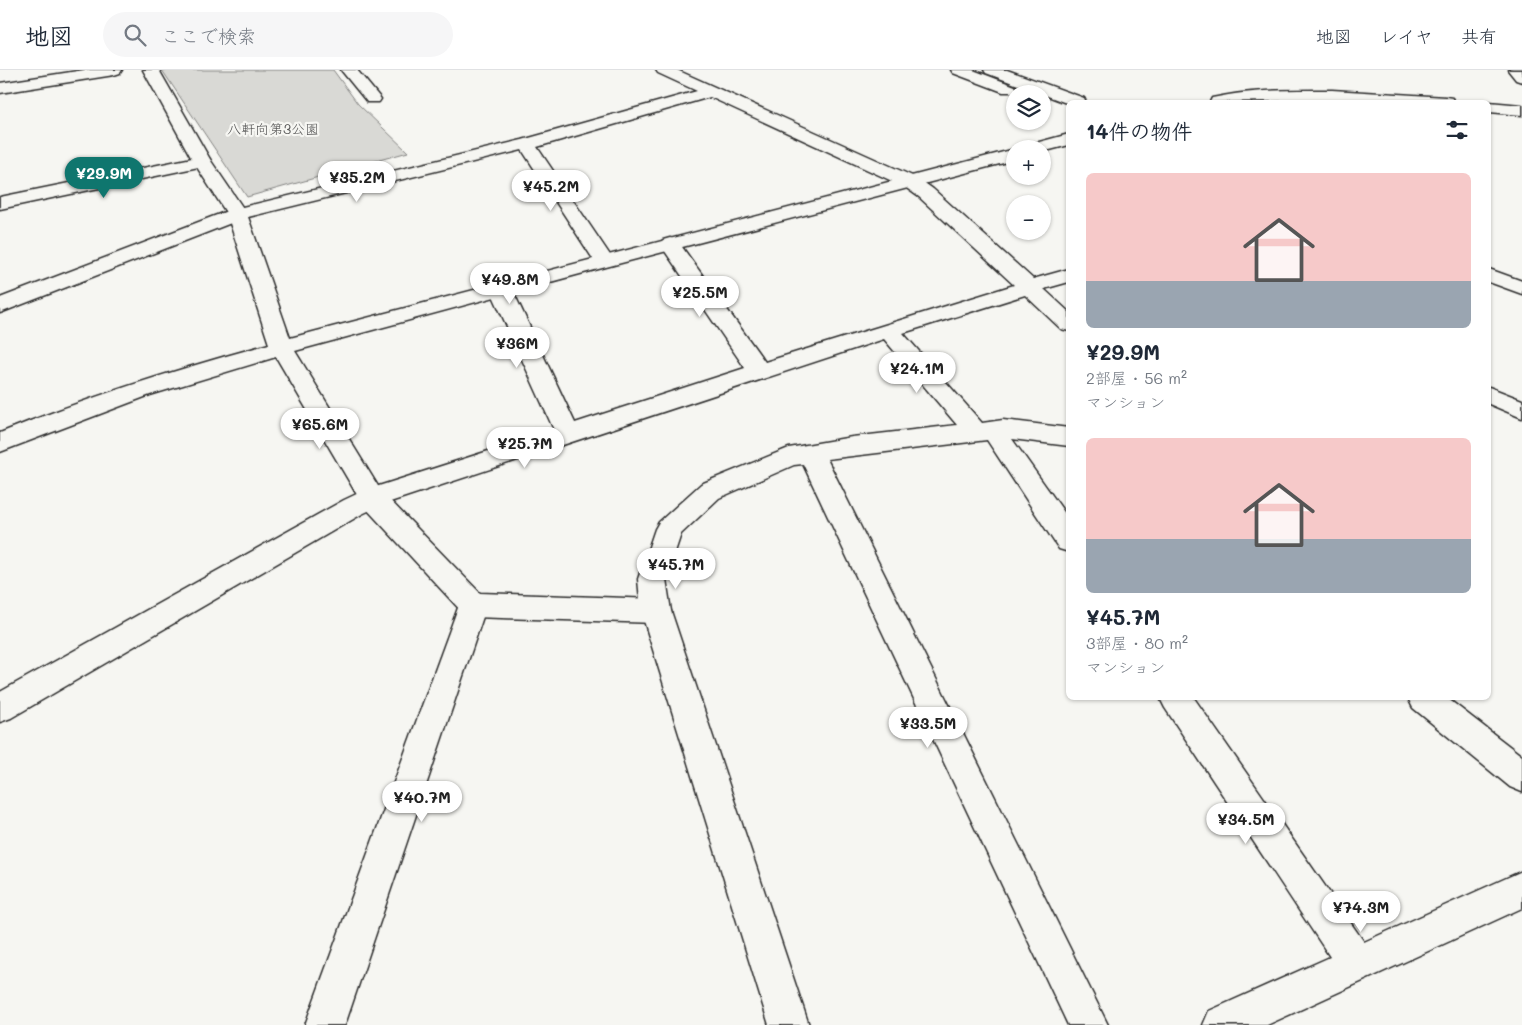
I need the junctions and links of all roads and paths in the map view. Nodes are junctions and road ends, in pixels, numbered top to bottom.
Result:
1 (114, 70) edge
2 (151, 70) edge
3 (664, 70) edge
4 (959, 70) edge
5 (992, 70) edge
6 (1516, 70) edge
7 (357, 73) edge
8 (1522, 77) edge
9 (0, 88) edge
10 (1006, 88) edge
11 (711, 92) junction
12 (373, 99) dead end
13 (1073, 100) edge
14 (1232, 100) edge
15 (1420, 100) edge
16 (1051, 104) edge
17 (1491, 107) edge
18 (1066, 110) edge
19 (1522, 110) edge
20 (1066, 140) edge
21 (527, 144) junction
22 (1051, 144) edge
23 (1006, 157) edge
24 (202, 161) junction
25 (912, 183) junction
26 (0, 203) edge
27 (238, 214) junction
28 (670, 244) junction
29 (1491, 260) edge
30 (604, 261) junction
31 (1522, 271) edge
32 (1066, 275) edge
33 (1491, 276) edge
34 (1029, 286) junction
35 (1522, 288) edge
36 (501, 289) junction
37 (0, 306) edge
38 (1066, 321) edge
39 (888, 330) junction
40 (282, 348) junction
41 (760, 372) junction
42 (1491, 396) edge
43 (1522, 410) edge
44 (985, 431) junction
45 (568, 434) junction
46 (1066, 437) edge
47 (0, 444) edge
48 (811, 453) junction
49 (372, 498) junction
50 (1066, 537) edge
51 (473, 605) junction
52 (656, 611) junction
53 (1177, 700) edge
54 (1427, 700) edge
55 (0, 708) edge
56 (1522, 776) edge
57 (1522, 889) edge
58 (1357, 964) junction
59 (325, 1025) edge
60 (789, 1025) edge
61 (1088, 1025) edge
62 (1223, 1025) edge

1 - 9 street
2 - 24 street
3 - 11 street
4 - 10 street
5 - 13 street
6 - 8 street
7 - 12 street
11 - 21 street
11 - 25 street
14 - 15 street
16 - 18 street
17 - 19 street
20 - 22 street
21 - 27 street
21 - 30 street
23 - 25 street
24 - 26 street
24 - 27 street
25 - 28 street
25 - 34 street
27 - 37 street
27 - 40 street
28 - 30 street
28 - 41 street
29 - 31 street
30 - 36 street
32 - 34 street
33 - 35 street
34 - 38 street
34 - 39 street
36 - 40 street
36 - 45 street
39 - 41 street
39 - 44 street
40 - 47 street
40 - 49 street
41 - 45 street
42 - 43 street
44 - 46 street
44 - 48 street
44 - 50 street
45 - 49 street
48 - 52 street
48 - 61 street
49 - 51 street
49 - 55 street
51 - 52 street
51 - 59 street
52 - 60 street
53 - 58 street
54 - 56 street
57 - 58 street
58 - 62 street

